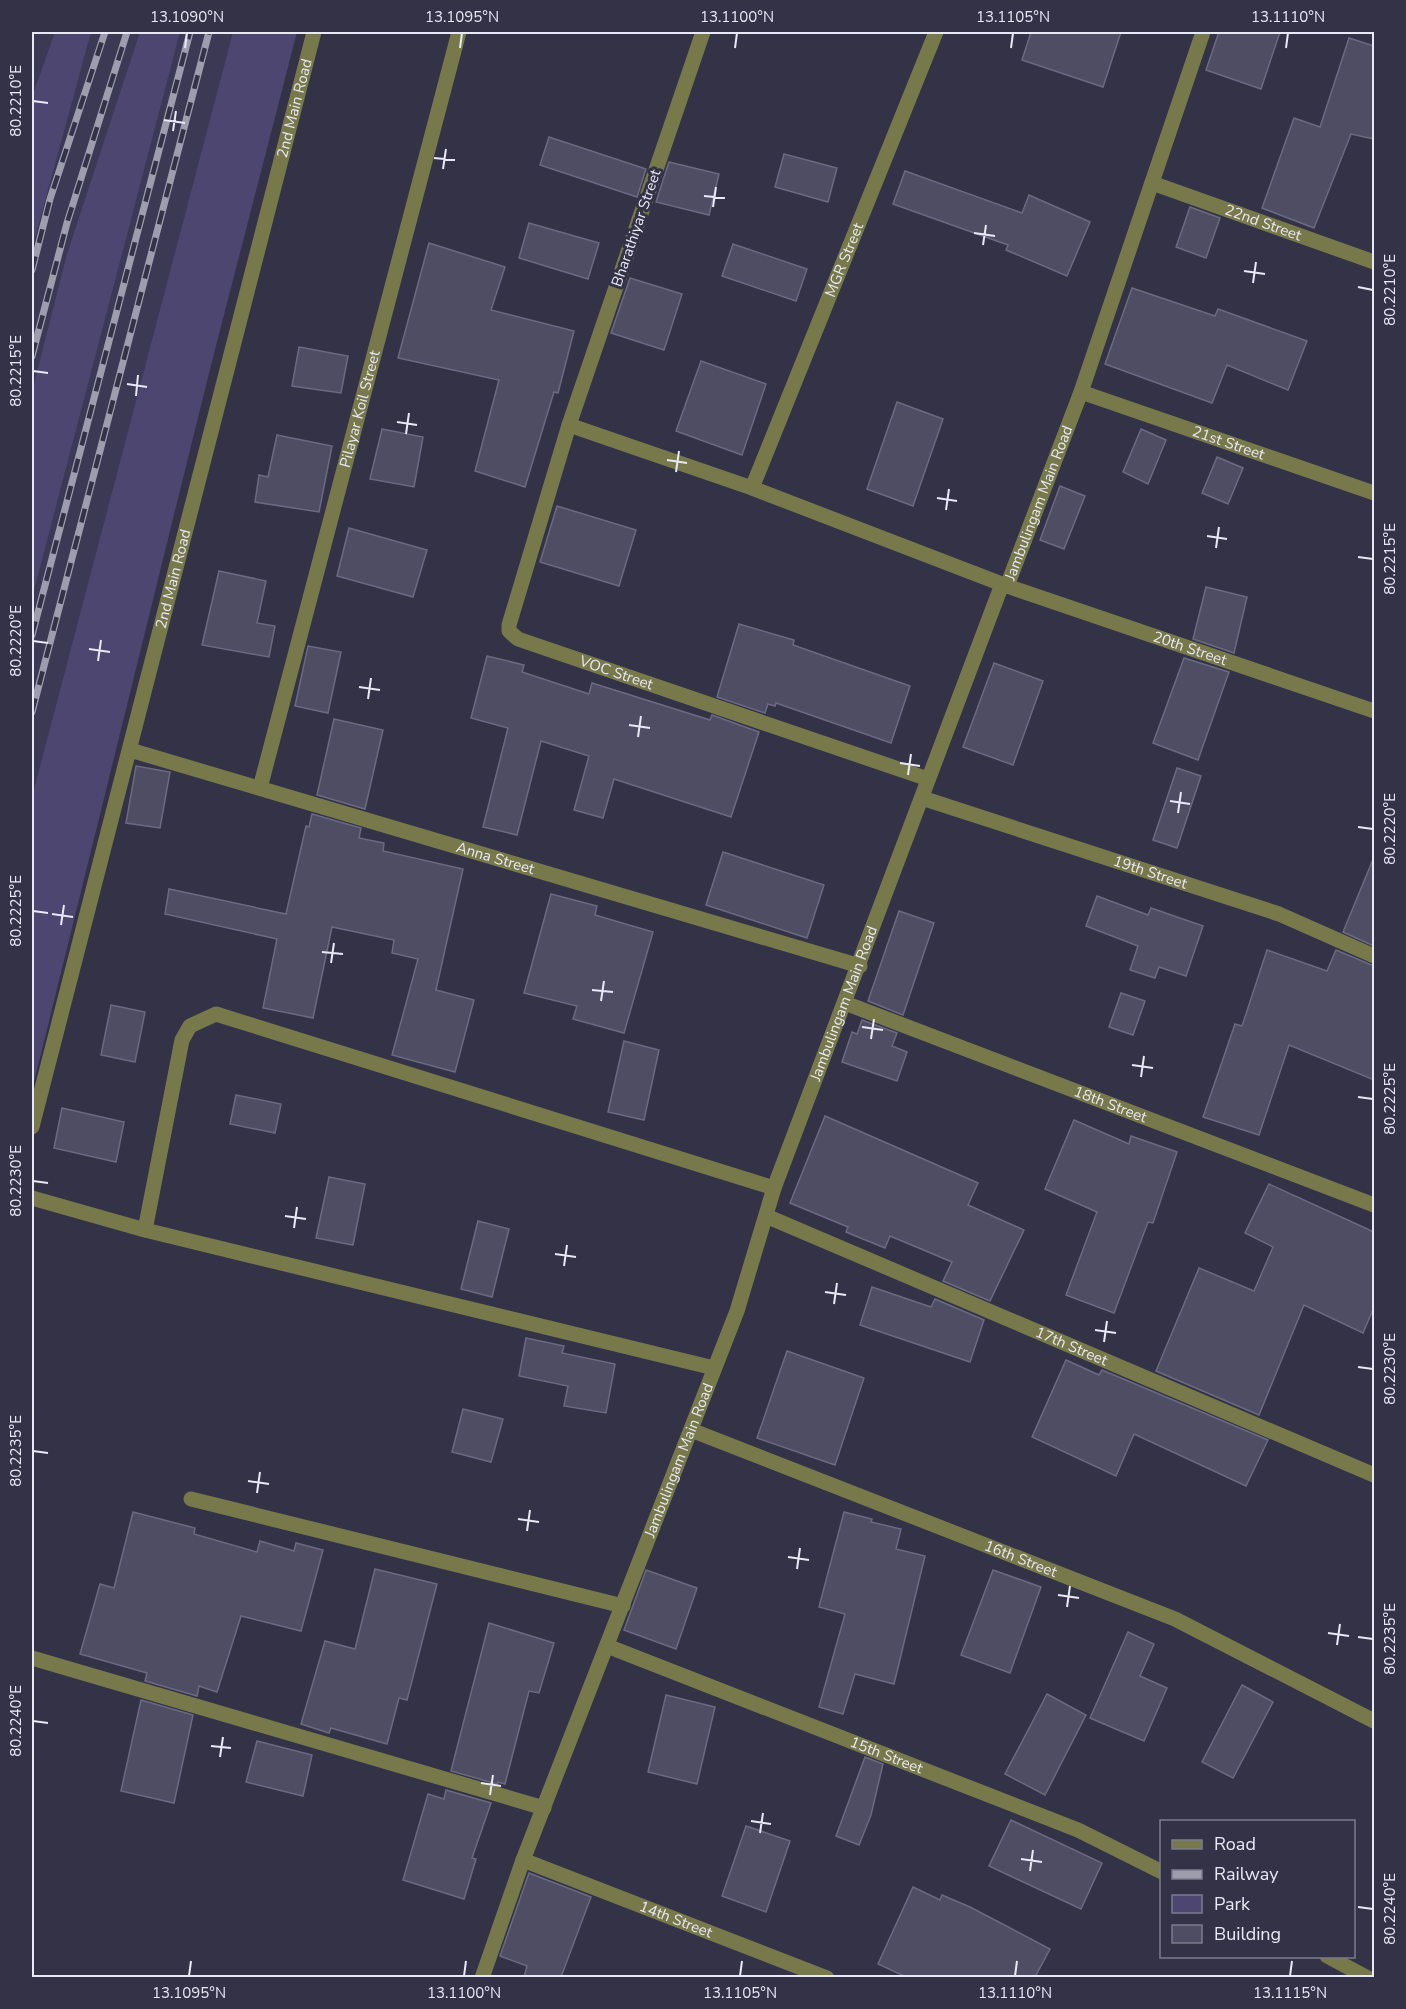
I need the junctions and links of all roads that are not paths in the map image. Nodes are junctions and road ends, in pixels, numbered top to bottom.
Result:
1 (314, 32) edge
2 (459, 32) edge
3 (703, 32) edge
4 (936, 32) edge
5 (1203, 32) edge
6 (1152, 183) junction
7 (1374, 262) edge
8 (1081, 392) junction
9 (569, 425) junction
10 (752, 488) junction
11 (1374, 493) edge
12 (1007, 586) junction
13 (1374, 711) edge
14 (130, 750) junction
15 (928, 779) junction
16 (260, 788) junction
17 (922, 798) junction
18 (1374, 956) edge
19 (860, 966) junction
20 (845, 1003) junction
21 (32, 1127) edge
22 (774, 1188) junction
23 (32, 1198) edge
24 (1374, 1205) edge
25 (766, 1216) junction
26 (145, 1230) junction
27 (714, 1368) junction
28 (691, 1430) junction
29 (1374, 1475) edge
30 (191, 1499) dead end
31 (622, 1606) junction
32 (607, 1646) junction
33 (32, 1658) edge
34 (1374, 1721) edge
35 (544, 1808) junction
36 (523, 1860) junction
37 (1160, 1871) edge
38 (1331, 1958) edge
39 (482, 1977) edge
40 (827, 1977) edge
41 (1368, 1977) edge

1 - 14 street, 2nd Main Road
2 - 16 street, Pilayar Koil Street
3 - 9 street, Bharathiyar Street
4 - 10 street, MGR Street
5 - 6 street, Jambulingam Main Road
6 - 7 street, 22nd Street
6 - 8 street, Jambulingam Main Road
8 - 11 street, 21st Street
8 - 12 street, Jambulingam Main Road
9 - 10 street, 20th Street
9 - 15 street, VOC Street
10 - 12 street, 20th Street
12 - 13 street, 20th Street
12 - 15 street, Jambulingam Main Road
14 - 16 street, Anna Street
14 - 21 street, 2nd Main Road
15 - 17 street, Jambulingam Main Road
16 - 19 street, Anna Street
17 - 18 street, 19th Street
17 - 19 street, Jambulingam Main Road
19 - 20 street, Jambulingam Main Road
20 - 22 street, Jambulingam Main Road
20 - 24 street, 18th Street
22 - 25 street, Jambulingam Main Road
22 - 26 street
23 - 26 street
25 - 27 street, Jambulingam Main Road
25 - 29 street, 17th Street
26 - 27 street
27 - 28 street, Jambulingam Main Road
28 - 31 street, Jambulingam Main Road
28 - 34 street, 16th Street
30 - 31 street
31 - 32 street, Jambulingam Main Road
32 - 35 street, Jambulingam Main Road
32 - 37 street, 15th Street
33 - 35 street
35 - 36 street, Jambulingam Main Road
36 - 39 street, Jambulingam Main Road
36 - 40 street, 14th Street
38 - 41 street

